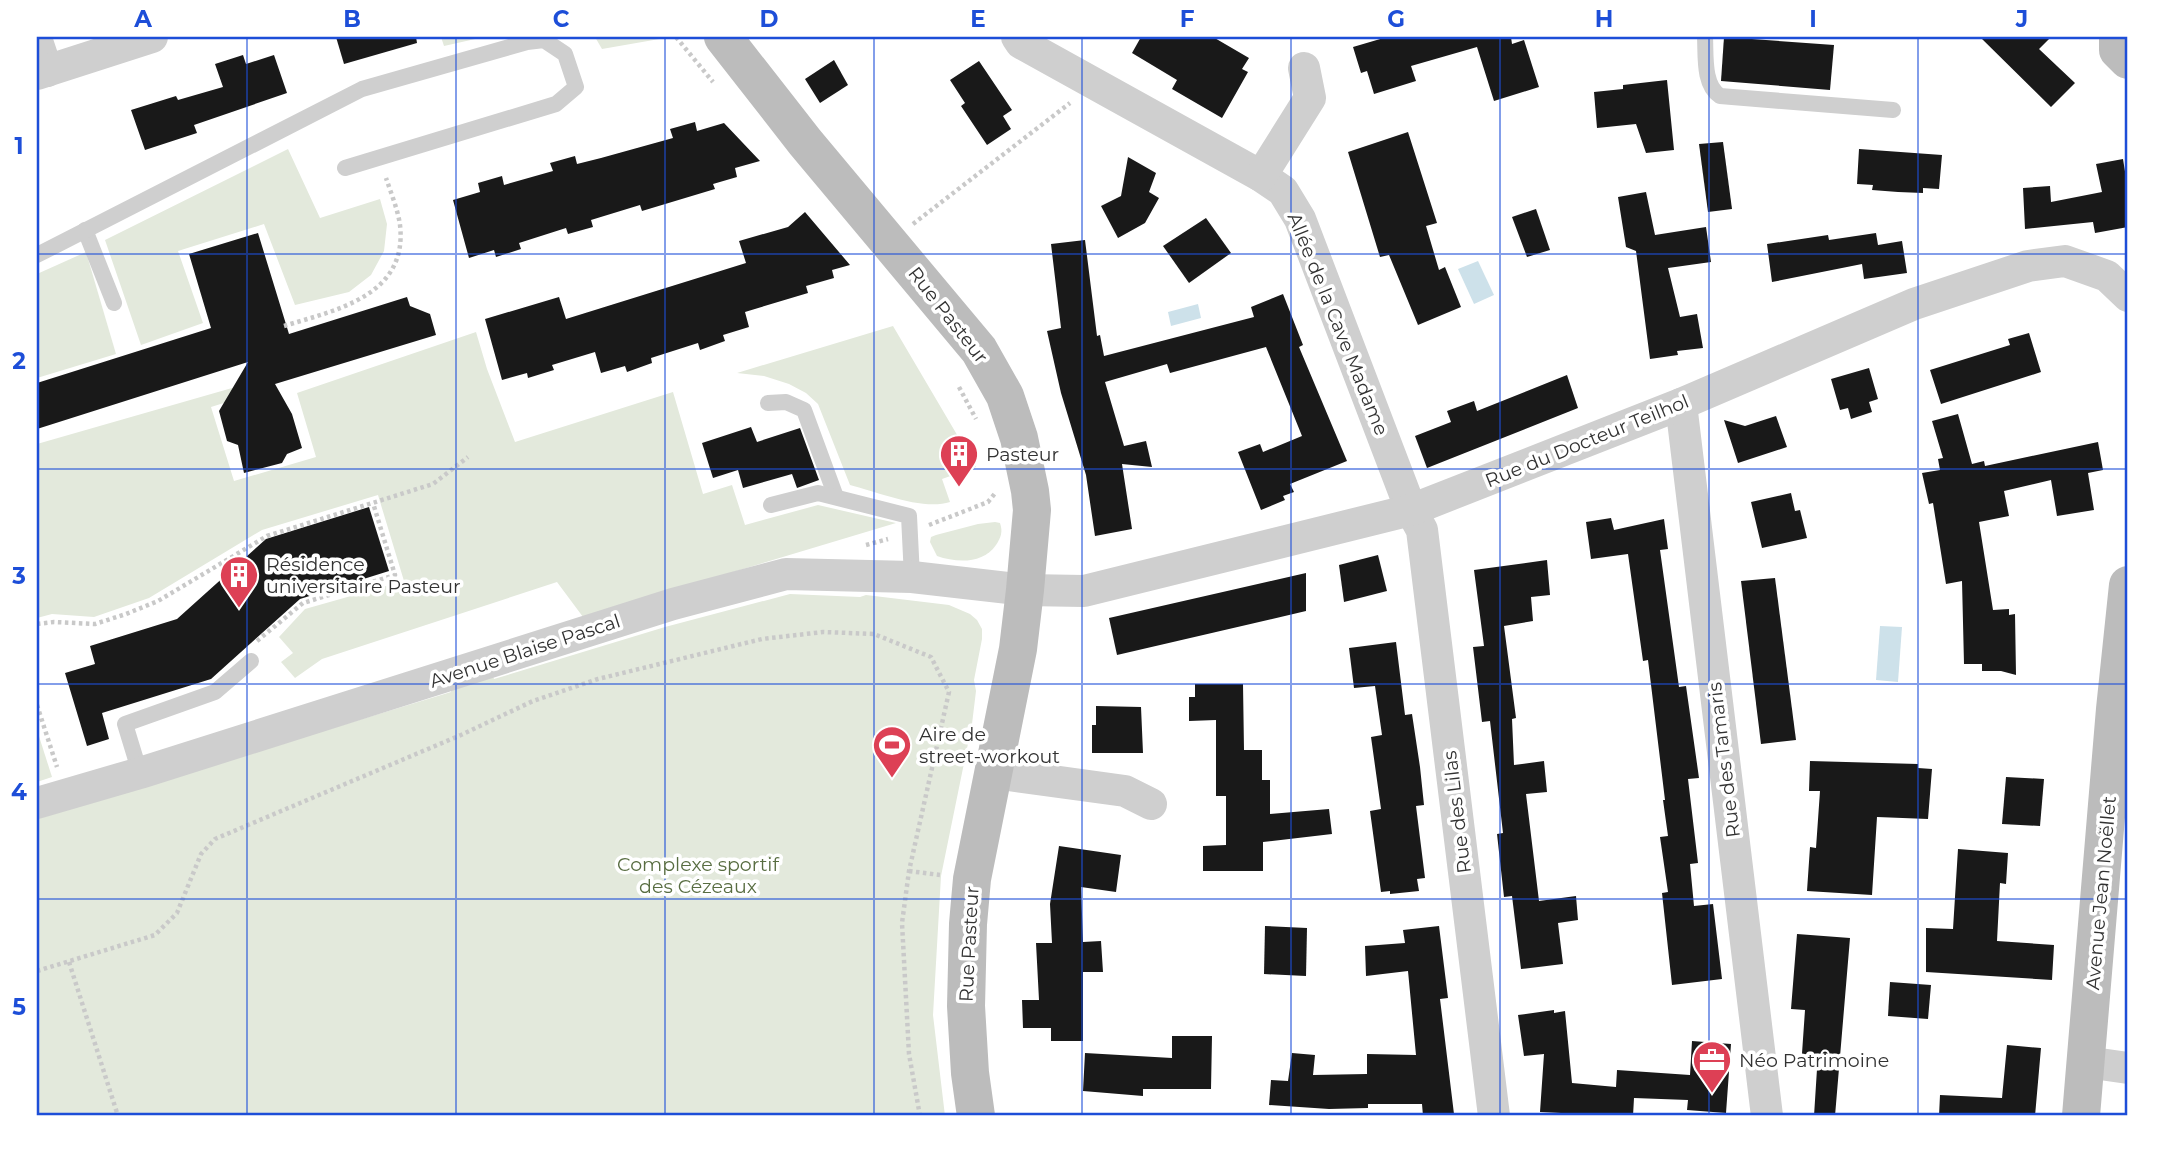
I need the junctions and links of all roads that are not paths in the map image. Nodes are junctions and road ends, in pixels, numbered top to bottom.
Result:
1 (152, 37) edge
2 (723, 37) edge
3 (1017, 37) edge
4 (1705, 37) edge
5 (2118, 37) edge
6 (37, 41) edge
7 (2128, 60) edge
8 (1304, 68) dead end
9 (42, 73) edge
10 (1893, 110) dead end
11 (345, 168) dead end
12 (1261, 176) junction
13 (85, 230) junction
14 (37, 254) edge
15 (2128, 296) edge
16 (114, 303) dead end
17 (768, 403) dead end
18 (1681, 404) junction
19 (836, 497) junction
20 (771, 505) dead end
21 (1410, 510) junction
22 (912, 577) junction
23 (2128, 586) edge
24 (1025, 590) junction
25 (251, 661) road end
26 (140, 774) junction
27 (994, 774) junction
28 (37, 803) edge
29 (1151, 804) dead end
30 (2086, 1062) junction
31 (2128, 1068) edge
32 (976, 1116) edge
33 (1494, 1116) edge
34 (1767, 1116) edge
35 (2081, 1116) edge

1 - 9 street
2 - 24 main road, Rue Pasteur
3 - 12 street, Allée de la Cave Madame
4 - 10 lane
5 - 7 main road
6 - 9 street
8 - 12 street
11 - 13 lane
12 - 21 street, Allée de la Cave Madame
13 - 14 lane
13 - 16 lane
15 - 18 street, Rue du Docteur Teilhol
17 - 19 lane
18 - 21 street, Rue du Docteur Teilhol
18 - 34 street, Rue des Tamaris
19 - 20 lane
19 - 22 lane
21 - 24 street, Rue du Docteur Teilhol
21 - 33 street, Rue des Lilas
22 - 24 street, Avenue Blaise Pascal
22 - 26 street, Avenue Blaise Pascal
23 - 30 main road, Avenue Jean Noëllet
24 - 27 main road, Rue Pasteur
25 - 26 lane
26 - 28 street, Avenue Blaise Pascal
27 - 29 street
27 - 32 main road, Rue Pasteur
30 - 31 street
30 - 35 main road, Avenue Jean Noëllet

